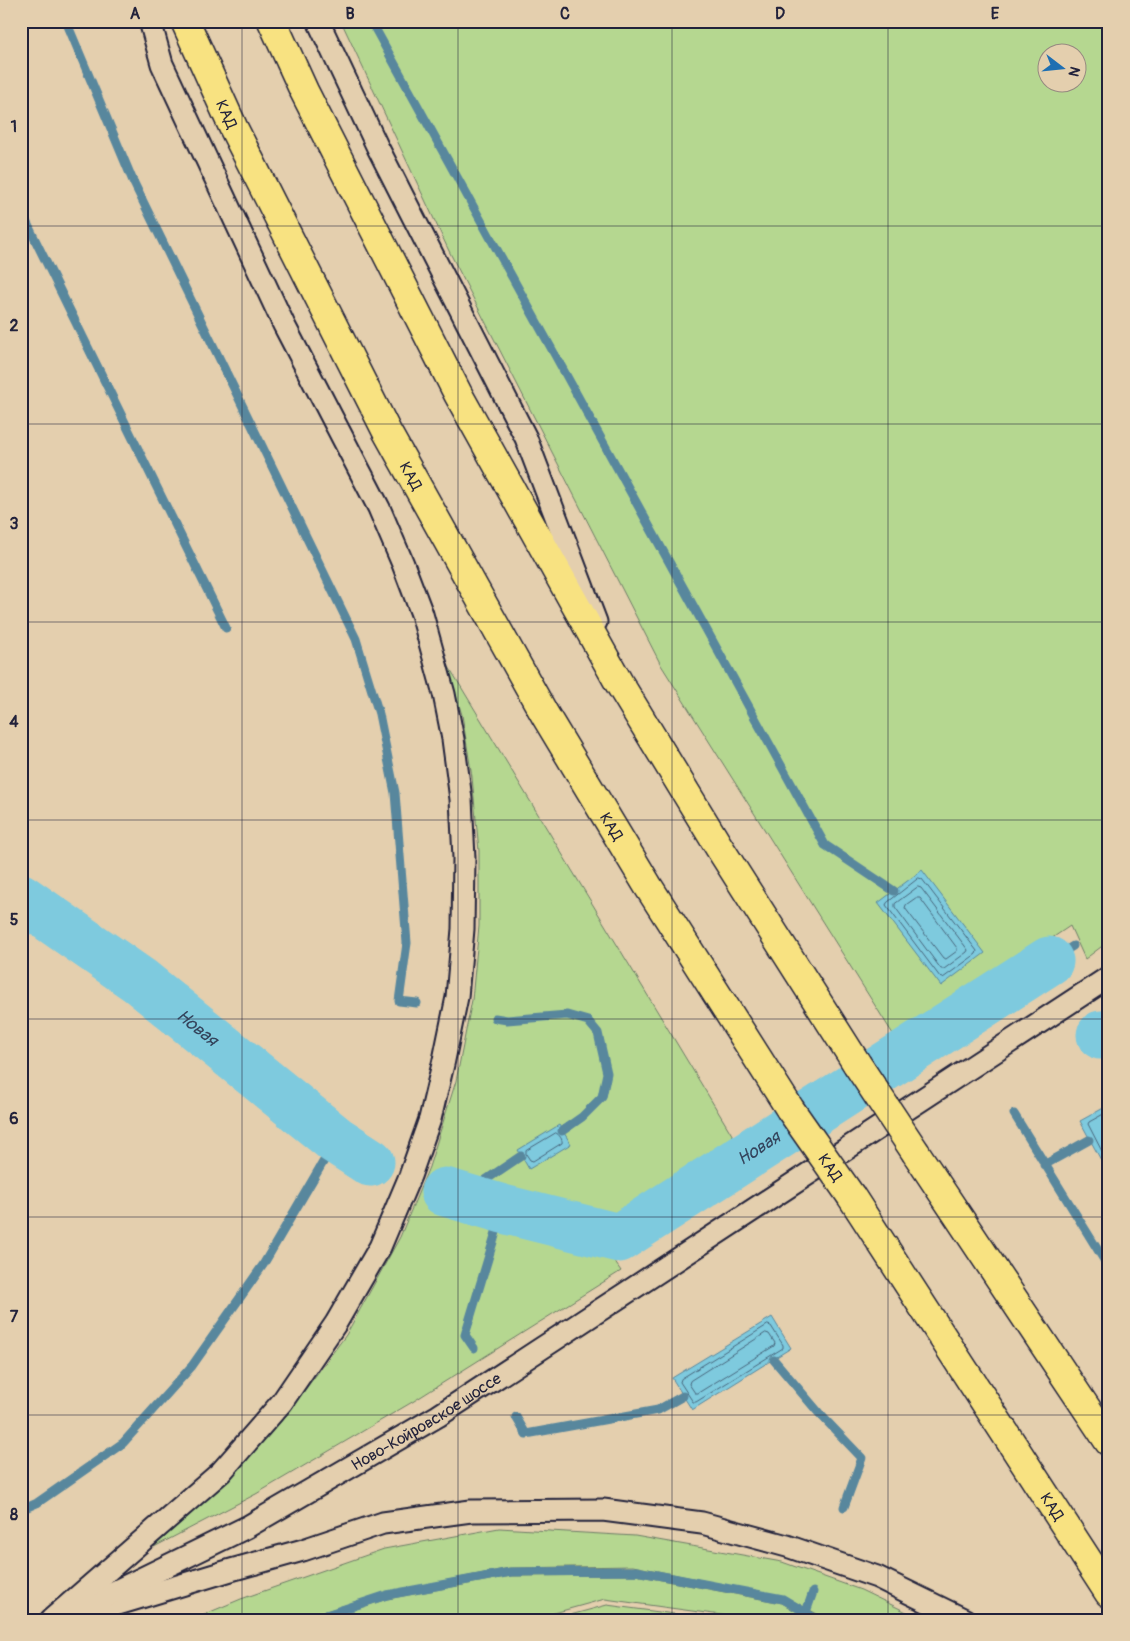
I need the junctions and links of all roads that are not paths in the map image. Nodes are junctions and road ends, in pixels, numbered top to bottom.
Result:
1 (150, 21) edge
2 (185, 21) edge
3 (272, 21) edge
4 (318, 21) edge
5 (620, 683) junction
6 (1109, 976) edge
7 (1109, 1442) edge
8 (1109, 1593) edge
9 (51, 1620) edge
10 (58, 1620) edge
11 (66, 1620) edge
12 (965, 1620) edge

1 - 9 street
2 - 8 highway, КАД, bridge
3 - 5 highway
4 - 5 street
5 - 7 highway, bridge
6 - 10 street, Ново-Койровское шоссе
11 - 12 street

